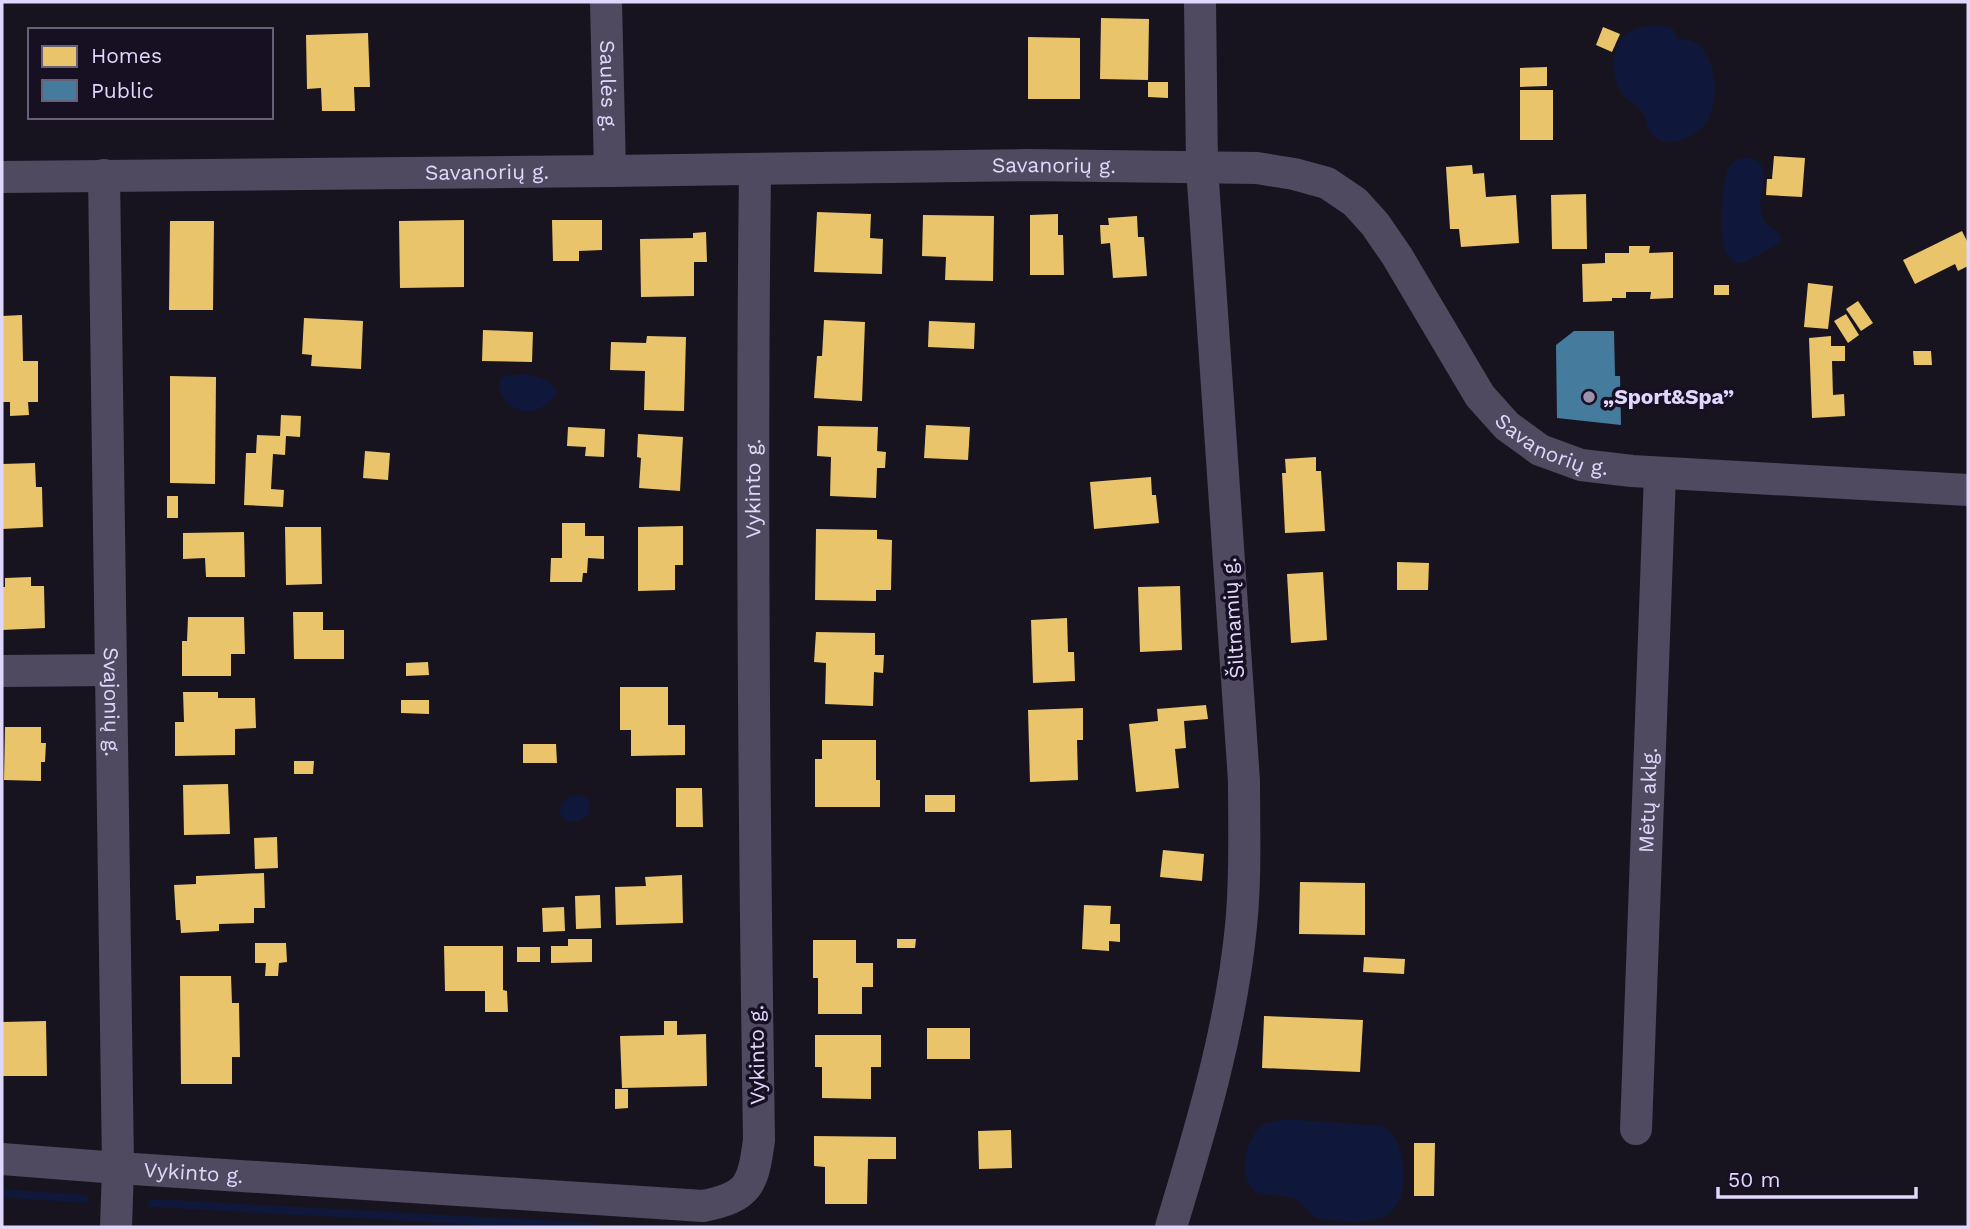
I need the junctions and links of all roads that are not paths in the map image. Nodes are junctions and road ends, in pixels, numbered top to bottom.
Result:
1 (606, 2) edge
2 (1200, 2) edge
3 (1202, 167) junction
4 (755, 170) junction
5 (610, 172) junction
6 (104, 175) junction
7 (2, 177) edge
8 (1660, 473) junction
9 (1968, 490) edge
10 (111, 670) junction
11 (2, 671) edge
12 (1636, 1129) dead end
13 (2, 1159) edge
14 (118, 1168) junction
15 (116, 1227) edge
16 (1171, 1227) edge

1 - 5 street, Saulės g.
2 - 3 street, Šiltnamių g.
3 - 4 street, Savanorių g.
3 - 8 street, Savanorių g.
3 - 16 street, Šiltnamių g.
4 - 5 street, Savanorių g.
4 - 14 street, Vykinto g.
5 - 6 street, Savanorių g.
6 - 7 street, Savanorių g.
6 - 10 street, Svajonių g.
8 - 9 street, Savanorių g.
8 - 12 street, Mėtų aklg.
10 - 11 street
10 - 14 street, Svajonių g.
13 - 14 street, Vykinto g.
14 - 15 street, Svajonių g.

